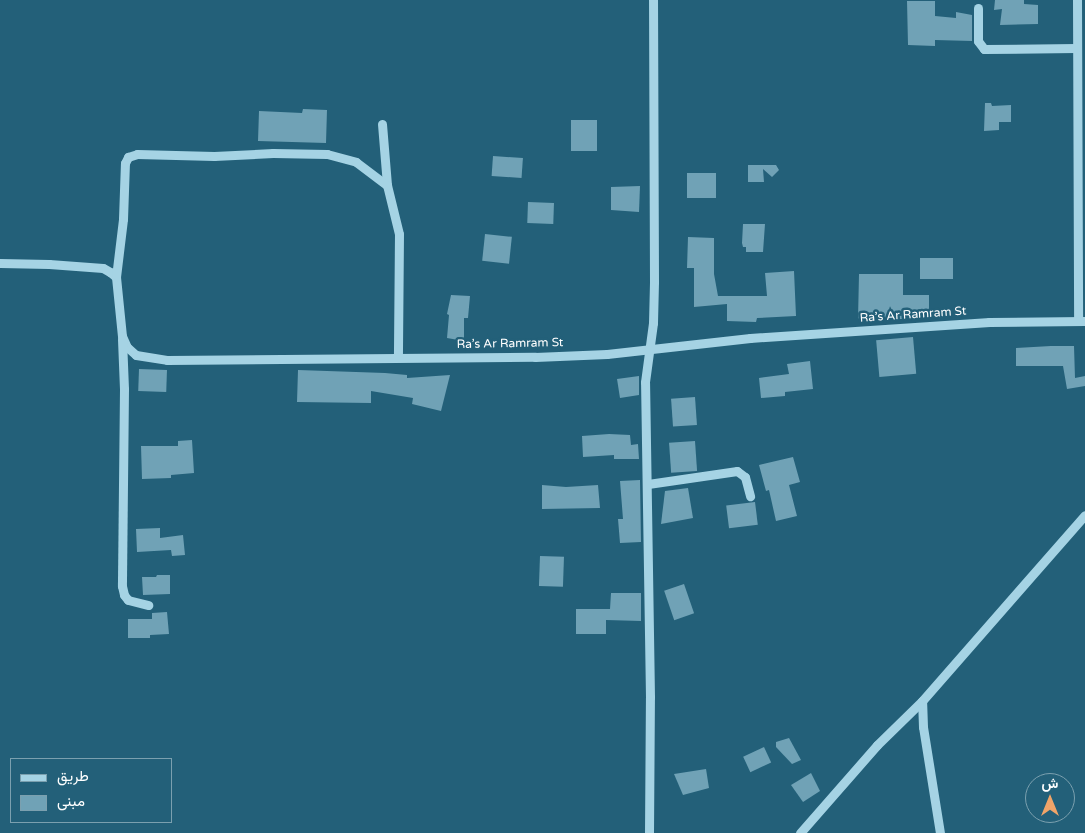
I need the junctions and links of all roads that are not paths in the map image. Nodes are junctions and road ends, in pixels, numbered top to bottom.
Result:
1 (653, 0) edge
2 (1077, 0) edge
3 (978, 8) dead end
4 (1076, 48) junction
5 (382, 124) dead end
6 (387, 185) junction
7 (0, 263) edge
8 (116, 277) junction
9 (1082, 321) edge
10 (122, 336) junction
11 (649, 349) junction
12 (398, 357) junction
13 (648, 484) junction
14 (750, 496) dead end
15 (1085, 515) edge
16 (148, 605) dead end
17 (922, 701) junction
18 (650, 833) edge
19 (800, 833) edge
20 (940, 833) edge

1 - 11 street
2 - 4 street
3 - 4 street
4 - 9 street
5 - 6 street
6 - 8 street
6 - 12 street
7 - 8 street
8 - 10 street
9 - 11 street, Ra’s Ar Ramram St
10 - 12 street, Ra’s Ar Ramram St
10 - 16 street
11 - 12 street, Ra’s Ar Ramram St
11 - 13 street
13 - 14 street
13 - 18 street
15 - 17 street
17 - 19 street
17 - 20 street

